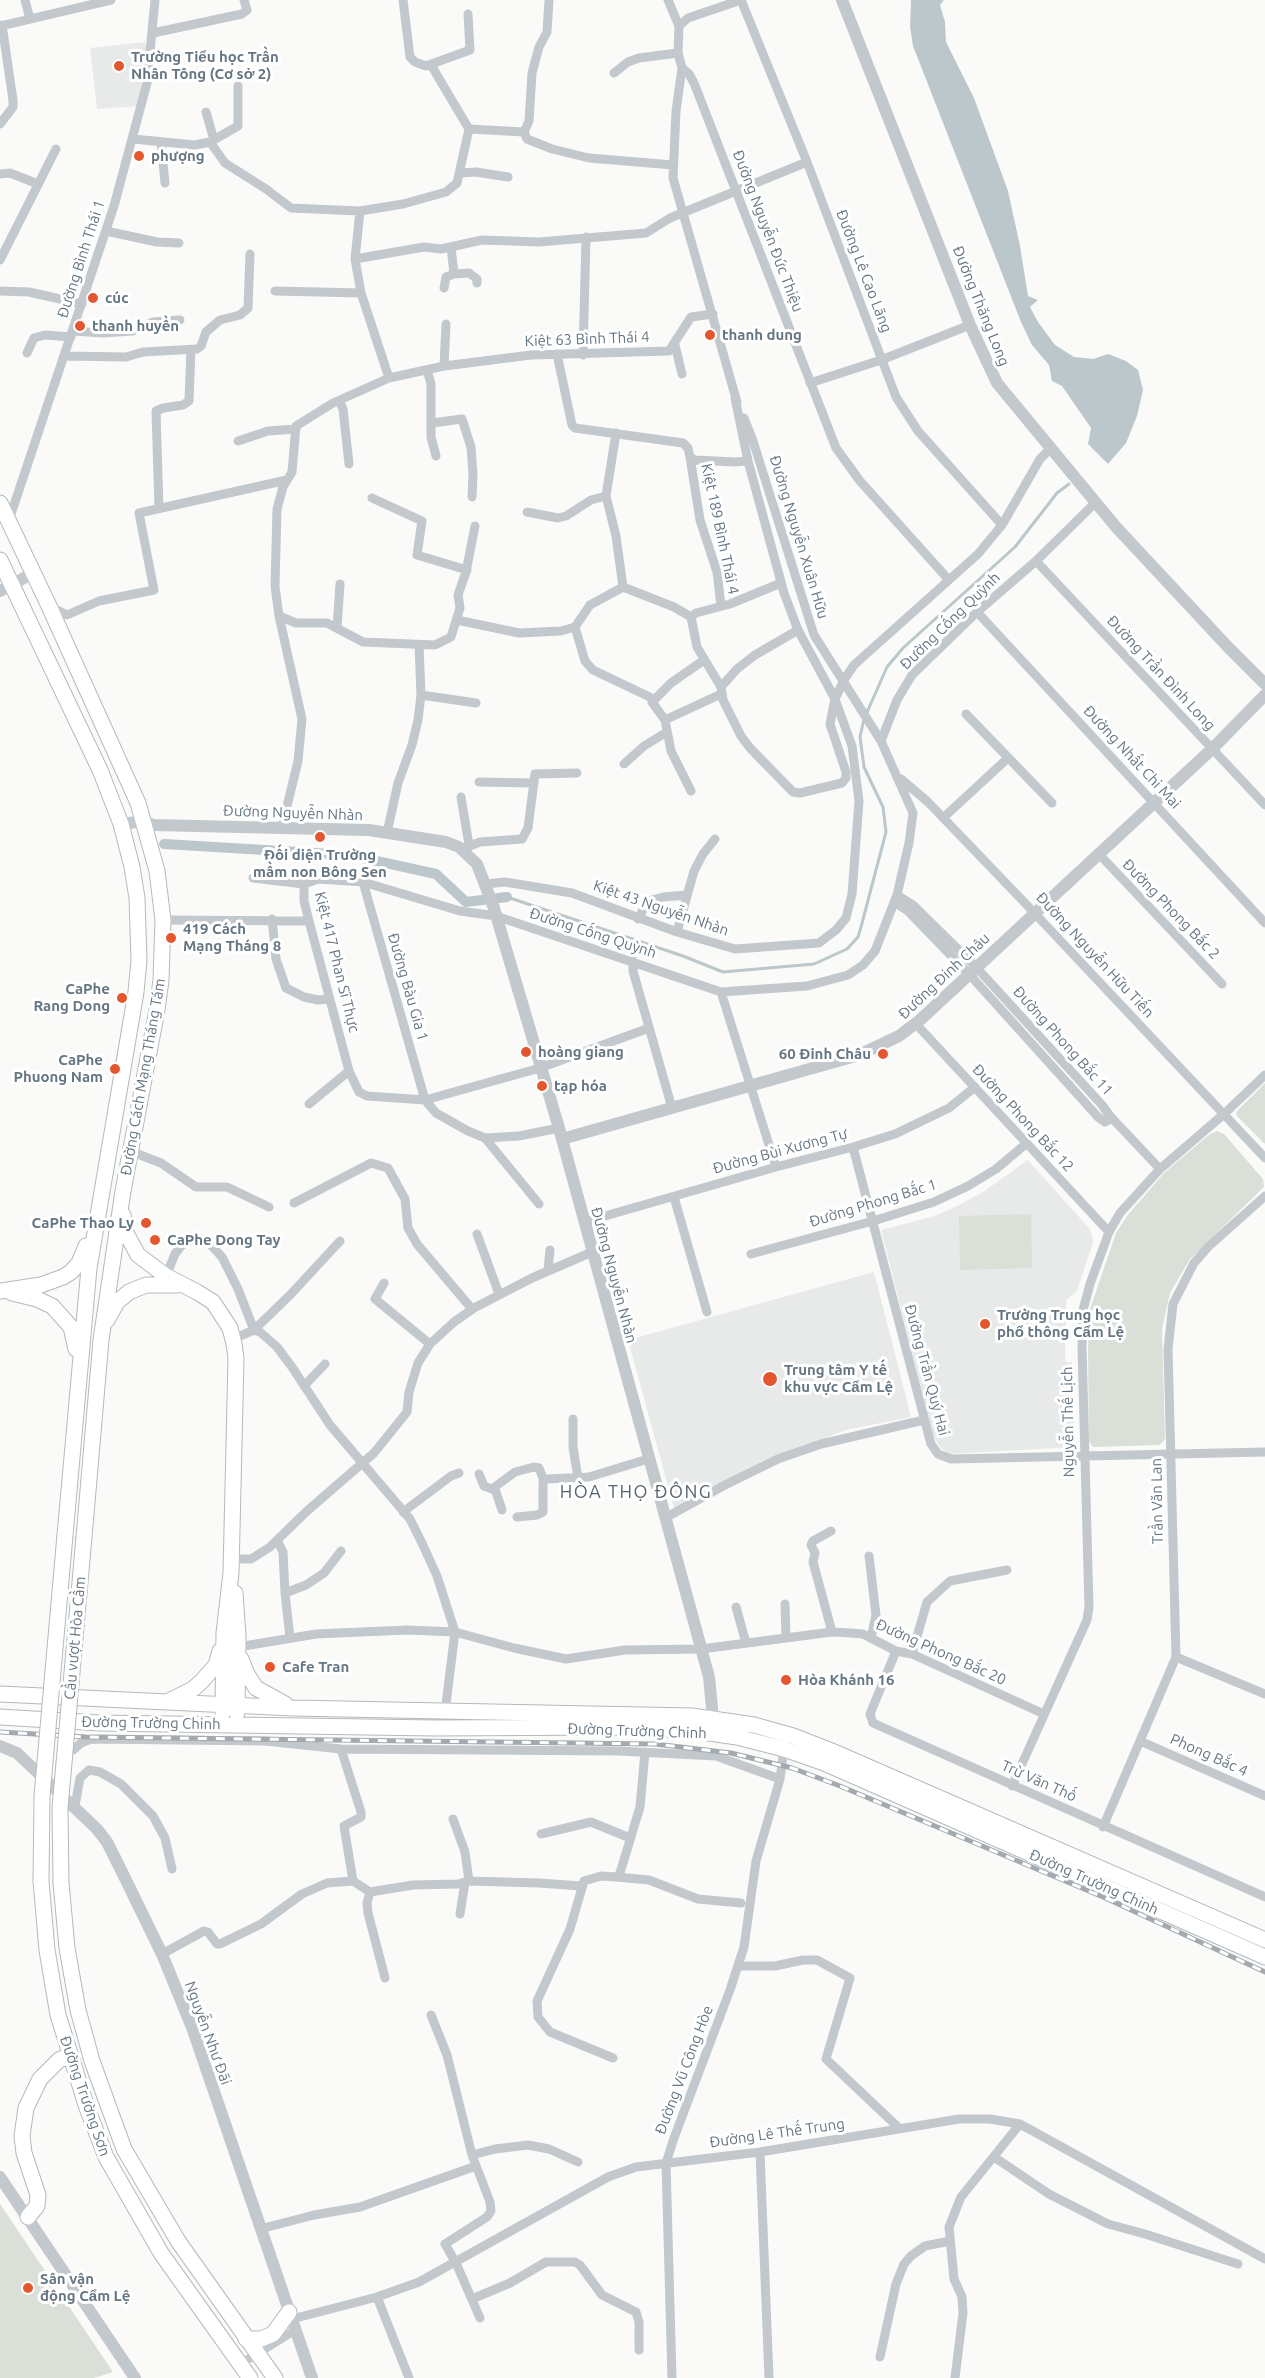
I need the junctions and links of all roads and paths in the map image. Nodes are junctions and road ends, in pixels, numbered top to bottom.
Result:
1 (26, 0) edge
2 (111, 0) edge
3 (154, 0) edge
4 (403, 0) edge
5 (549, 0) edge
6 (668, 0) edge
7 (741, 0) edge
8 (842, 0) edge
9 (245, 5) edge
10 (468, 14) dead end
11 (30, 19) junction
12 (1, 26) edge
13 (679, 26) junction
14 (153, 33) junction
15 (678, 53) junction
16 (431, 65) junction
17 (682, 68) junction
18 (614, 73) dead end
19 (238, 86) dead end
20 (206, 112) dead end
21 (0, 124) edge
22 (469, 129) junction
23 (524, 132) junction
24 (133, 139) junction
25 (212, 141) junction
26 (161, 142) junction
27 (56, 149) dead end
28 (807, 162) junction
29 (673, 165) junction
30 (460, 173) junction
31 (0, 174) edge
32 (508, 177) dead end
33 (165, 183) dead end
34 (38, 184) junction
35 (736, 190) junction
36 (360, 211) junction
37 (684, 212) junction
38 (106, 231) junction
39 (586, 237) junction
40 (179, 243) dead end
41 (451, 246) junction
42 (250, 254) dead end
43 (0, 260) edge
44 (355, 260) junction
45 (454, 274) junction
46 (477, 283) dead end
47 (444, 288) dead end
48 (0, 291) edge
49 (275, 291) dead end
50 (361, 293) junction
51 (82, 304) junction
52 (713, 314) junction
53 (180, 320) dead end
54 (446, 324) dead end
55 (970, 325) junction
56 (72, 334) junction
57 (675, 345) junction
58 (191, 350) junction
59 (27, 353) dead end
60 (557, 354) junction
61 (584, 355) junction
62 (65, 356) junction
63 (881, 360) junction
64 (444, 366) junction
65 (427, 370) junction
66 (682, 374) dead end
67 (389, 378) junction
68 (810, 383) junction
69 (735, 398) junction
70 (339, 401) junction
71 (432, 423) junction
72 (296, 428) junction
73 (616, 433) junction
74 (238, 441) dead end
75 (1050, 449) junction
76 (435, 456) dead end
77 (690, 458) junction
78 (748, 461) junction
79 (350, 464) dead end
80 (287, 480) junction
81 (606, 496) junction
82 (472, 497) dead end
83 (372, 498) dead end
84 (1096, 502) junction
85 (0, 503) edge
86 (159, 508) junction
87 (527, 512) dead end
88 (9, 520) junction
89 (1002, 525) junction
90 (475, 526) dead end
91 (0, 560) edge
92 (1036, 561) junction
93 (467, 570) junction
94 (33, 573) junction
95 (948, 579) junction
96 (781, 583) junction
97 (340, 584) dead end
98 (623, 586) junction
99 (5, 587) edge
100 (49, 606) junction
101 (721, 606) junction
102 (976, 612) junction
103 (279, 616) junction
104 (691, 617) junction
105 (457, 620) junction
106 (575, 627) junction
107 (337, 628) junction
108 (798, 630) junction
109 (419, 645) junction
110 (704, 660) junction
111 (843, 680) junction
112 (1265, 684) edge
113 (721, 690) junction
114 (421, 695) junction
115 (1265, 695) edge
116 (654, 699) junction
117 (835, 699) junction
118 (476, 703) dead end
119 (966, 714) dead end
120 (665, 720) junction
121 (667, 732) junction
122 (881, 741) junction
123 (1212, 749) junction
124 (1008, 758) junction
125 (624, 764) dead end
126 (577, 773) dead end
127 (898, 777) junction
128 (534, 778) junction
129 (479, 782) dead end
130 (690, 791) dead end
131 (461, 797) dead end
132 (1154, 802) junction
133 (1052, 803) dead end
134 (1265, 805) edge
135 (943, 818) junction
136 (144, 821) junction
137 (121, 824) junction
138 (282, 827) junction
139 (387, 833) junction
140 (715, 839) dead end
141 (465, 847) junction
142 (1098, 854) junction
143 (253, 878) dead end
144 (363, 882) junction
145 (304, 884) junction
146 (487, 887) junction
147 (687, 896) junction
148 (896, 899) junction
149 (495, 912) junction
150 (1034, 912) junction
151 (272, 919) junction
152 (638, 919) junction
153 (163, 920) junction
154 (309, 921) junction
155 (1265, 923) edge
156 (677, 932) junction
157 (633, 961) junction
158 (972, 971) junction
159 (1222, 984) dead end
160 (721, 992) junction
161 (329, 999) junction
162 (916, 1024) junction
163 (649, 1028) junction
164 (540, 1068) junction
165 (349, 1071) junction
166 (1265, 1075) edge
167 (750, 1086) junction
168 (975, 1087) junction
169 (424, 1100) junction
170 (309, 1104) dead end
171 (672, 1108) junction
172 (1224, 1114) junction
173 (560, 1134) junction
174 (485, 1138) junction
175 (1027, 1143) junction
176 (854, 1147) junction
177 (130, 1151) junction
178 (1265, 1158) edge
179 (776, 1167) junction
180 (1160, 1169) junction
181 (123, 1191) junction
182 (1265, 1196) edge
183 (674, 1197) junction
184 (294, 1203) dead end
185 (539, 1204) dead end
186 (269, 1207) dead end
187 (873, 1221) junction
188 (584, 1222) junction
189 (95, 1226) junction
190 (1109, 1232) junction
191 (477, 1234) dead end
192 (340, 1241) dead end
193 (550, 1251) dead end
194 (592, 1252) junction
195 (751, 1254) dead end
196 (548, 1270) junction
197 (166, 1276) junction
198 (384, 1283) dead end
199 (189, 1287) junction
200 (499, 1294) junction
201 (473, 1308) junction
202 (707, 1312) dead end
203 (254, 1330) junction
204 (233, 1339) junction
205 (101, 1340) junction
206 (430, 1344) junction
207 (79, 1364) junction
208 (325, 1364) dead end
209 (304, 1386) junction
210 (573, 1419) dead end
211 (924, 1419) junction
212 (1265, 1452) edge
213 (1083, 1455) junction
214 (1171, 1455) junction
215 (648, 1459) junction
216 (362, 1464) junction
217 (459, 1473) dead end
218 (479, 1474) dead end
219 (579, 1478) junction
220 (544, 1481) junction
221 (495, 1489) junction
222 (502, 1510) dead end
223 (403, 1512) junction
224 (517, 1518) dead end
225 (665, 1518) junction
226 (831, 1532) dead end
227 (65, 1535) joint
228 (84, 1537) joint
229 (277, 1540) junction
230 (341, 1551) dead end
231 (869, 1557) dead end
232 (231, 1566) junction
233 (1007, 1570) dead end
234 (285, 1593) junction
235 (785, 1604) dead end
236 (736, 1607) dead end
237 (455, 1632) junction
238 (832, 1632) junction
239 (224, 1633) junction
240 (290, 1638) junction
241 (786, 1638) junction
242 (871, 1638) junction
243 (747, 1643) junction
244 (238, 1649) junction
245 (701, 1649) junction
246 (896, 1651) junction
247 (912, 1654) junction
248 (1176, 1657) junction
249 (7, 1692) edge
250 (1265, 1694) edge
251 (165, 1703) junction
252 (230, 1705) junction
253 (293, 1708) junction
254 (445, 1712) junction
255 (1044, 1714) junction
256 (0, 1717) edge
257 (713, 1718) junction
258 (230, 1725) junction
259 (1140, 1741) junction
260 (0, 1746) edge
261 (341, 1749) junction
262 (784, 1749) junction
263 (73, 1750) dead end
264 (645, 1752) junction
265 (780, 1779) junction
266 (1012, 1786) junction
267 (1265, 1796) edge
268 (75, 1806) junction
269 (453, 1819) dead end
270 (1103, 1827) junction
271 (541, 1834) dead end
272 (630, 1838) junction
273 (172, 1869) dead end
274 (617, 1877) junction
275 (41, 1881) joint
276 (353, 1881) junction
277 (467, 1882) junction
278 (61, 1883) joint
279 (581, 1886) junction
280 (369, 1892) junction
281 (1265, 1897) edge
282 (741, 1903) dead end
283 (460, 1914) dead end
284 (1265, 1940) edge
285 (162, 1954) junction
286 (1265, 1957) edge
287 (738, 1966) junction
288 (385, 1978) dead end
289 (431, 2014) dead end
290 (69, 2056) junction
291 (613, 2058) dead end
292 (1020, 2124) junction
293 (900, 2129) junction
294 (760, 2152) junction
295 (472, 2155) junction
296 (994, 2157) junction
297 (578, 2162) dead end
298 (666, 2163) junction
299 (476, 2166) junction
300 (0, 2177) edge
301 (28, 2217) junction
302 (260, 2229) junction
303 (950, 2241) junction
304 (1265, 2259) edge
305 (456, 2263) junction
306 (1238, 2264) dead end
307 (377, 2297) junction
308 (472, 2299) junction
309 (480, 2318) dead end
310 (292, 2320) junction
311 (246, 2339) junction
312 (639, 2350) dead end
313 (257, 2354) junction
314 (880, 2357) dead end
315 (239, 2365) junction
316 (135, 2378) edge
317 (250, 2378) edge
318 (275, 2378) edge
319 (312, 2378) edge
320 (409, 2378) edge
321 (672, 2378) edge
322 (769, 2378) edge
323 (956, 2378) edge

1 - 11 street
2 - 11 street
3 - 14 street, Đường Bình Thái 1
4 - 16 street
5 - 23 street
6 - 13 street
7 - 13 street
7 - 28 street, Đường Lê Cao Lãng
8 - 55 street, Đường Thăng Long
9 - 14 street
10 - 16 street
11 - 12 street
12 - 21 street
13 - 15 street, Đường Nguyễn Xuân Hữu
14 - 24 street, Đường Bình Thái 1
15 - 17 street, Đường Nguyễn Xuân Hữu
15 - 18 street
16 - 22 street
17 - 29 street, Đường Nguyễn Xuân Hữu
17 - 35 street, Đường Nguyễn Đức Thiệu
19 - 25 street
20 - 25 street
22 - 23 street
22 - 30 street
23 - 29 street
24 - 26 street
24 - 38 street, Đường Bình Thái 1
25 - 26 street
25 - 36 street
26 - 33 street
27 - 34 street
28 - 35 street
28 - 63 street, Đường Lê Cao Lãng
29 - 37 street, Đường Nguyễn Xuân Hữu
30 - 32 street
30 - 36 street
31 - 34 street
34 - 43 street
35 - 37 street
35 - 68 street, Đường Nguyễn Đức Thiệu
36 - 44 street
37 - 39 street
37 - 52 street, Đường Nguyễn Xuân Hữu
38 - 40 street
38 - 51 street, Đường Bình Thái 1
39 - 41 street
39 - 61 street
41 - 44 street
41 - 45 street
42 - 58 street
44 - 50 street
45 - 46 street
45 - 47 street
48 - 51 street
49 - 50 street
50 - 67 street
51 - 56 street, Đường Bình Thái 1
52 - 57 street
52 - 69 street, Đường Nguyễn Xuân Hữu
53 - 56 street
54 - 64 street
55 - 63 street
55 - 75 street, Đường Thăng Long
56 - 59 street
56 - 62 street, Đường Bình Thái 1
57 - 61 street, Kiệt 63 Bình Thái 4
57 - 66 street
58 - 62 street
58 - 86 street
60 - 61 street, Kiệt 63 Bình Thái 4
60 - 64 street, Kiệt 63 Bình Thái 4
60 - 73 street
62 - 88 street, Đường Bình Thái 1
63 - 68 street
63 - 89 street, Đường Lê Cao Lãng
64 - 65 street, Kiệt 63 Bình Thái 4
65 - 67 street, Kiệt 63 Bình Thái 4
65 - 71 street
67 - 70 street, Kiệt 63 Bình Thái 4
68 - 95 street, Đường Nguyễn Đức Thiệu
69 - 78 street, Đường Nguyễn Xuân Hữu
69 - 111 street, Đường Nguyễn Xuân Hữu
70 - 72 street, Kiệt 63 Bình Thái 4
70 - 79 street
71 - 76 street
71 - 82 street
72 - 74 street
72 - 80 street
73 - 77 street
73 - 81 street
75 - 84 street, Đường Thăng Long
75 - 89 street
77 - 78 street
77 - 101 street, Kiệt 189 Bình Thái 4
78 - 96 street, Đường Nguyễn Xuân Hữu
80 - 86 street
80 - 103 street
81 - 87 street
81 - 98 street
83 - 93 street
84 - 92 street, Đường Cống Quỳnh
84 - 112 street, Đường Thăng Long
85 - 88 main road, Đường Cách Mạng Tháng Tám
86 - 100 street
88 - 94 main road, Đường Cách Mạng Tháng Tám
89 - 95 street
90 - 93 street
91 - 99 main road, Đường Cách Mạng Tháng Tám
92 - 102 street, Đường Cống Quỳnh
92 - 123 street, Đường Trần Đình Long
93 - 105 street
94 - 99 street
94 - 100 main road, Đường Cách Mạng Tháng Tám
95 - 111 street
96 - 101 street
96 - 108 street, Đường Nguyễn Xuân Hữu
97 - 107 street
98 - 104 street
98 - 106 street
99 - 137 main road, Đường Cách Mạng Tháng Tám
100 - 136 main road, Đường Cách Mạng Tháng Tám
101 - 104 street
102 - 122 street, Đường Cống Quỳnh
102 - 132 street, Đường Nhất Chi Mai
103 - 107 street
103 - 138 street
104 - 110 street
105 - 106 street
105 - 109 street
106 - 116 street
107 - 109 street
108 - 113 street
108 - 117 street, Đường Nguyễn Xuân Hữu
109 - 114 street
110 - 113 street
110 - 116 street
111 - 117 street
111 - 122 street, Đường Nguyễn Xuân Hữu
113 - 117 street
113 - 120 street
114 - 118 street
114 - 139 street
115 - 123 street, Đường Đinh Châu
116 - 120 street
117 - 156 street, Kiệt 43 Nguyễn Nhàn
119 - 124 street
120 - 121 street
121 - 125 street
121 - 130 street
122 - 127 street, Đường Cống Quỳnh
123 - 132 street, Đường Đinh Châu
123 - 134 street, Đường Trần Đình Long
124 - 133 street
124 - 135 street
126 - 128 street
127 - 135 street, Đường Nguyễn Hữu Tiến
127 - 148 street, Đường Cống Quỳnh
128 - 129 street
128 - 141 street, Đường Nguyễn Nhàn
131 - 141 street
132 - 142 street, Đường Đinh Châu
132 - 155 street, Đường Nhất Chi Mai
135 - 150 street, Đường Nguyễn Hữu Tiến
136 - 137 street, Đường Nguyễn Nhàn
136 - 138 street, Đường Nguyễn Nhàn
136 - 153 main road, Đường Cách Mạng Tháng Tám
137 - 189 main road, Đường Cách Mạng Tháng Tám
138 - 139 street, Đường Nguyễn Nhàn
139 - 141 street, Đường Nguyễn Nhàn
140 - 147 street
141 - 146 street, Đường Nguyễn Nhàn
142 - 150 street, Đường Đinh Châu
142 - 159 street, Đường Phong Bắc 2
143 - 145 street
144 - 145 street, Kiệt 417 Phan Sĩ Thực
144 - 149 street, Kiệt 417 Phan Sĩ Thực
144 - 169 street, Đường Bàu Gia 1
145 - 154 street, Kiệt 417 Phan Sĩ Thực
146 - 149 street, Đường Nguyễn Nhàn
146 - 152 street, Kiệt 43 Nguyễn Nhàn
147 - 152 street
147 - 156 street
148 - 158 street, Đường Phong Bắc 11
148 - 160 street, Đường Cống Quỳnh
149 - 157 street, Đường Cống Quỳnh
149 - 164 street, Đường Nguyễn Nhàn
150 - 158 street, Đường Đinh Châu
150 - 172 street, Đường Nguyễn Hữu Tiến
151 - 153 street
151 - 154 street
151 - 161 street
152 - 156 street, Kiệt 43 Nguyễn Nhàn
153 - 177 main road, Đường Cách Mạng Tháng Tám
154 - 161 street, Kiệt 417 Phan Sĩ Thực
157 - 160 street, Đường Cống Quỳnh
157 - 163 street
158 - 162 street, Đường Đinh Châu
158 - 180 street, Đường Phong Bắc 11
160 - 167 street
161 - 165 street, Kiệt 417 Phan Sĩ Thực
162 - 167 street, Đường Đinh Châu
162 - 168 street, Đường Phong Bắc 12
163 - 164 street
163 - 171 street
164 - 169 street
164 - 173 street, Đường Nguyễn Nhàn
165 - 169 street, Kiệt 417 Phan Sĩ Thực
165 - 170 street
166 - 172 street, Nguyễn Thế Lịch
167 - 171 street, Đường Đinh Châu
167 - 179 street
168 - 175 street, Đường Phong Bắc 12
168 - 176 street, Đường Bùi Xương Tự
169 - 174 street
171 - 173 street, Đường Đinh Châu
172 - 178 street, Đường Nguyễn Hữu Tiến
172 - 180 street, Nguyễn Thế Lịch
173 - 174 street
173 - 188 street, Đường Nguyễn Nhàn
174 - 185 street
175 - 187 street, Đường Phong Bắc 1
175 - 190 street, Đường Phong Bắc 12
176 - 179 street, Đường Bùi Xương Tự
176 - 187 street, Đường Trần Quý Hai
177 - 181 main road, Đường Cách Mạng Tháng Tám
177 - 186 street
179 - 183 street, Đường Bùi Xương Tự
180 - 190 street, Nguyễn Thế Lịch
181 - 197 main road
181 - 205 main road, Đường Cách Mạng Tháng Tám
182 - 214 street, Trần Văn Lan
183 - 188 street, Đường Bùi Xương Tự
183 - 202 street
184 - 201 street
187 - 195 street, Đường Phong Bắc 1
187 - 211 street, Đường Trần Quý Hai
188 - 194 street, Đường Nguyễn Nhàn
189 - 207 main road, Đường Cách Mạng Tháng Tám
189 - 207 main road
190 - 213 street, Nguyễn Thế Lịch
191 - 200 street
192 - 203 street
193 - 196 street
194 - 196 street
194 - 215 street, Đường Nguyễn Nhàn
196 - 200 street
197 - 199 main road
197 - 203 street
198 - 206 street
199 - 204 main road
199 - 205 main road
200 - 201 street
201 - 206 street
203 - 204 street
203 - 209 street
204 - 232 main road
205 - 228 main road, Đường Cách Mạng Tháng Tám
206 - 216 street
207 - 227 main road, Đường Cách Mạng Tháng Tám
208 - 209 street
209 - 216 street
210 - 219 street
211 - 213 street, Đường Trần Quý Hai
211 - 225 street
212 - 214 street, Đường Trần Quý Hai
213 - 214 street, Đường Trần Quý Hai
213 - 255 street, Nguyễn Thế Lịch
214 - 248 street, Trần Văn Lan
215 - 219 street
215 - 225 street, Đường Nguyễn Nhàn
216 - 223 street
216 - 229 street
217 - 223 street
218 - 221 street
219 - 220 street
220 - 221 street
220 - 224 street
221 - 222 street
223 - 237 street
225 - 245 street, Đường Nguyễn Nhàn
226 - 238 street
227 - 275 main road, Cầu vượt Hòa Cầm, bridge
228 - 278 main road, Cầu vượt Hòa Cầm, bridge
229 - 232 street
229 - 234 street
230 - 234 street
231 - 242 street
232 - 239 main road
232 - 244 main road
233 - 247 street
234 - 240 street
235 - 241 street
236 - 243 street
237 - 240 street, Đường Phong Bắc 20
237 - 245 street, Đường Phong Bắc 20
237 - 254 street
238 - 241 street, Đường Phong Bắc 20
238 - 242 street, Đường Phong Bắc 20
239 - 251 main road
239 - 252 main road
240 - 244 street, Đường Phong Bắc 20
241 - 243 street, Đường Phong Bắc 20
242 - 246 street, Đường Phong Bắc 20
243 - 245 street, Đường Phong Bắc 20
244 - 252 main road
244 - 253 main road
245 - 257 street, Đường Nguyễn Nhàn
246 - 247 street, Đường Phong Bắc 20
246 - 266 street, Trừ Văn Thố
247 - 255 street, Đường Phong Bắc 20
248 - 250 street
248 - 259 street, Trần Văn Lan
249 - 251 main road, Đường Trường Chinh
251 - 252 main road, Đường Trường Chinh
252 - 253 main road, Đường Trường Chinh
252 - 258 main road
253 - 254 main road, Đường Trường Chinh
254 - 257 main road, Đường Trường Chinh
255 - 266 street, Nguyễn Thế Lịch
256 - 258 main road, Đường Trường Chinh
257 - 284 main road, Đường Trường Chinh
258 - 262 main road, Đường Trường Chinh
259 - 267 street, Phong Bắc 4
259 - 270 street, Trần Văn Lan
260 - 268 street, Nguyễn Như Đãi
261 - 263 street
261 - 264 street
261 - 276 street
262 - 265 street, Đường Vũ Công Hòe
262 - 286 main road, Đường Trường Chinh
264 - 265 street
264 - 272 street
265 - 287 street, Đường Vũ Công Hòe
266 - 270 street, Trừ Văn Thố
268 - 273 street
268 - 285 street, Nguyễn Như Đãi
269 - 277 street
270 - 281 street, Trừ Văn Thố
271 - 272 street
272 - 274 street
274 - 279 street
274 - 282 street
275 - 290 main road, Đường Trường Sơn
276 - 280 street
276 - 285 street
277 - 279 street
277 - 280 street
277 - 283 street
278 - 311 main road, Đường Trường Sơn
279 - 291 street
280 - 288 street
285 - 302 street, Nguyễn Như Đãi
287 - 293 street
287 - 298 street, Đường Vũ Công Hòe
289 - 295 street
290 - 301 main road
290 - 315 main road, Đường Trường Sơn
292 - 293 street, Đường Lê Thế Trung
292 - 296 street
292 - 304 street, Đường Lê Thế Trung
293 - 294 street, Đường Lê Thế Trung
294 - 298 street, Đường Lê Thế Trung
294 - 322 street
295 - 297 street
295 - 299 street
296 - 303 street
296 - 306 street
298 - 305 street, Đường Lê Thế Trung
298 - 321 street, Đường Vũ Công Hòe
299 - 302 street
299 - 305 street
300 - 301 street
301 - 316 street
302 - 310 street, Nguyễn Như Đãi
303 - 314 street
303 - 323 street
305 - 307 street, Đường Lê Thế Trung
305 - 308 street
307 - 310 street, Đường Lê Thế Trung
307 - 320 street
308 - 309 street
308 - 312 street
310 - 311 main road
310 - 313 street, Đường Lê Thế Trung
310 - 319 street, Nguyễn Như Đãi
311 - 313 main road, Đường Trường Sơn
313 - 315 street, Đường Lê Thế Trung
313 - 318 main road, Đường Trường Sơn
315 - 317 main road, Đường Trường Sơn

